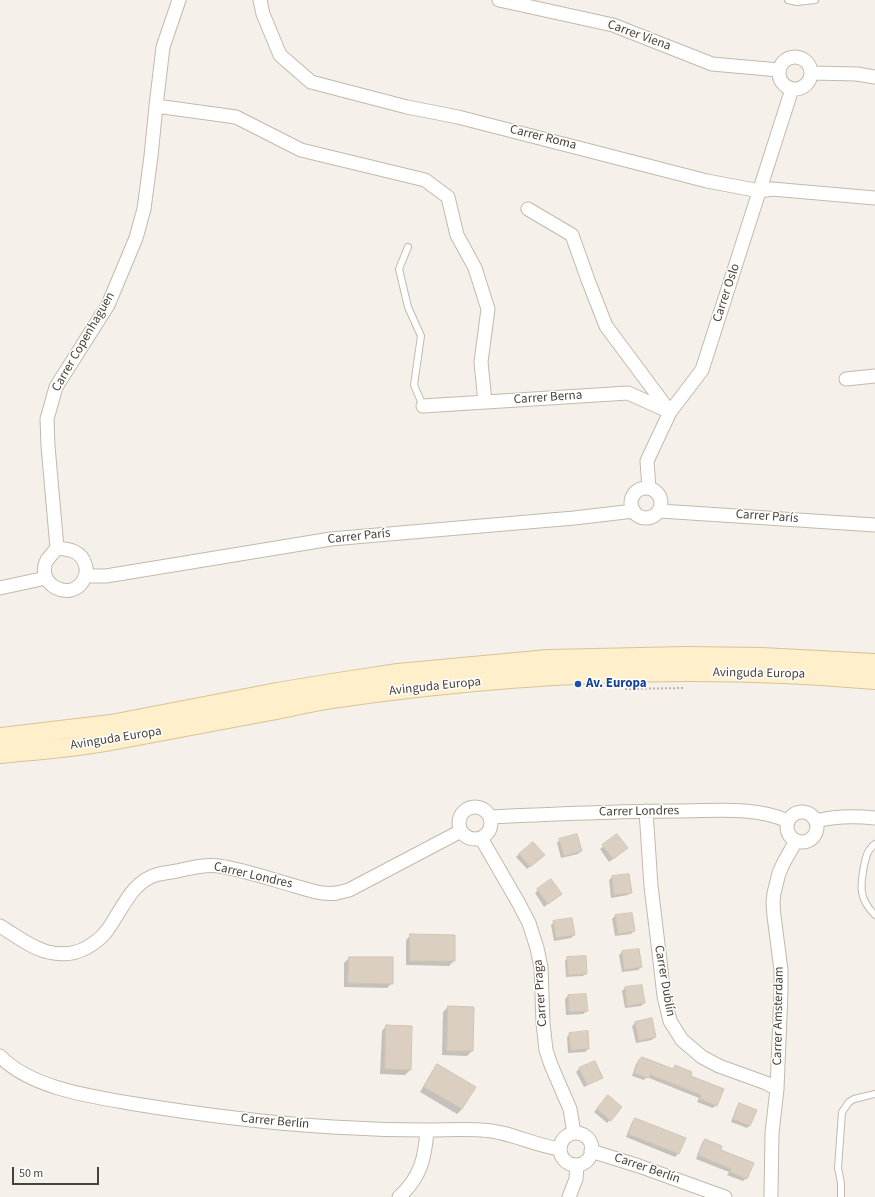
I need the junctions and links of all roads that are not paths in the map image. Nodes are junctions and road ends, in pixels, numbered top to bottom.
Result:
1 (178, 0) edge
2 (260, 0) edge
3 (498, 0) edge
4 (788, 0) edge
5 (815, 0) edge
6 (779, 70) junction
7 (811, 73) junction
8 (875, 77) edge
9 (792, 89) junction
10 (156, 106) junction
11 (760, 191) junction
12 (875, 198) edge
13 (528, 209) dead end
14 (408, 248) dead end
15 (875, 376) edge
16 (846, 379) dead end
17 (485, 402) junction
18 (423, 406) joint
19 (670, 412) junction
20 (649, 488) junction
21 (634, 511) junction
22 (660, 511) junction
23 (875, 525) edge
24 (57, 548) junction
25 (86, 576) junction
26 (46, 578) junction
27 (0, 588) edge
28 (875, 663) edge
29 (875, 680) edge
30 (368, 686) junction
31 (0, 737) edge
32 (0, 754) edge
33 (646, 811) junction
34 (490, 817) junction
35 (875, 818) edge
36 (788, 821) junction
37 (816, 821) junction
38 (461, 831) junction
39 (481, 838) junction
40 (796, 841) junction
41 (875, 844) edge
42 (875, 915) edge
43 (0, 926) edge
44 (0, 1056) edge
45 (777, 1090) junction
46 (875, 1094) edge
47 (427, 1130) junction
48 (574, 1133) junction
49 (560, 1148) junction
50 (592, 1151) junction
51 (577, 1165) junction
52 (769, 1196) edge
53 (399, 1197) edge
54 (569, 1197) edge
55 (725, 1197) edge
56 (841, 1197) edge

1 - 10 street, Carrer Copenhaguen
2 - 11 street, Carrer Roma
3 - 6 street, Carrer Viena
4 - 5 lane
6 - 7 street
6 - 9 street
7 - 8 street
7 - 9 street
9 - 11 street, Carrer Oslo
10 - 17 street
10 - 24 street, Carrer Copenhaguen
11 - 12 street, Carrer Roma
11 - 19 street, Carrer Oslo
13 - 19 street
14 - 18 lane
15 - 16 street
17 - 18 street, Carrer Berna
17 - 19 street, Carrer Berna
19 - 20 street, Carrer Oslo
20 - 21 street
20 - 22 street
21 - 22 street
21 - 25 street, Carrer París
22 - 23 street, Carrer París
24 - 25 street
24 - 26 street
25 - 26 street
26 - 27 street
28 - 30 main road, Avinguda Europa
29 - 30 main road, Avinguda Europa
30 - 31 main road, Avinguda Europa
30 - 32 main road, Avinguda Europa
33 - 34 street, Carrer Londres
33 - 36 street, Carrer Londres
33 - 45 street, Carrer Dublín
34 - 38 street
34 - 39 street
35 - 37 street
36 - 37 street
36 - 40 street
37 - 40 street
38 - 39 street
38 - 43 street, Carrer Londres
39 - 48 street, Carrer Praga
40 - 45 street, Carrer Amsterdam
41 - 42 lane
44 - 47 street, Carrer Berlín
45 - 52 street, Carrer Amsterdam
46 - 56 lane
47 - 49 street, Carrer Berlín
47 - 53 street
48 - 49 street
48 - 50 street
49 - 51 street
50 - 51 street
50 - 55 street, Carrer Berlín
51 - 54 street

